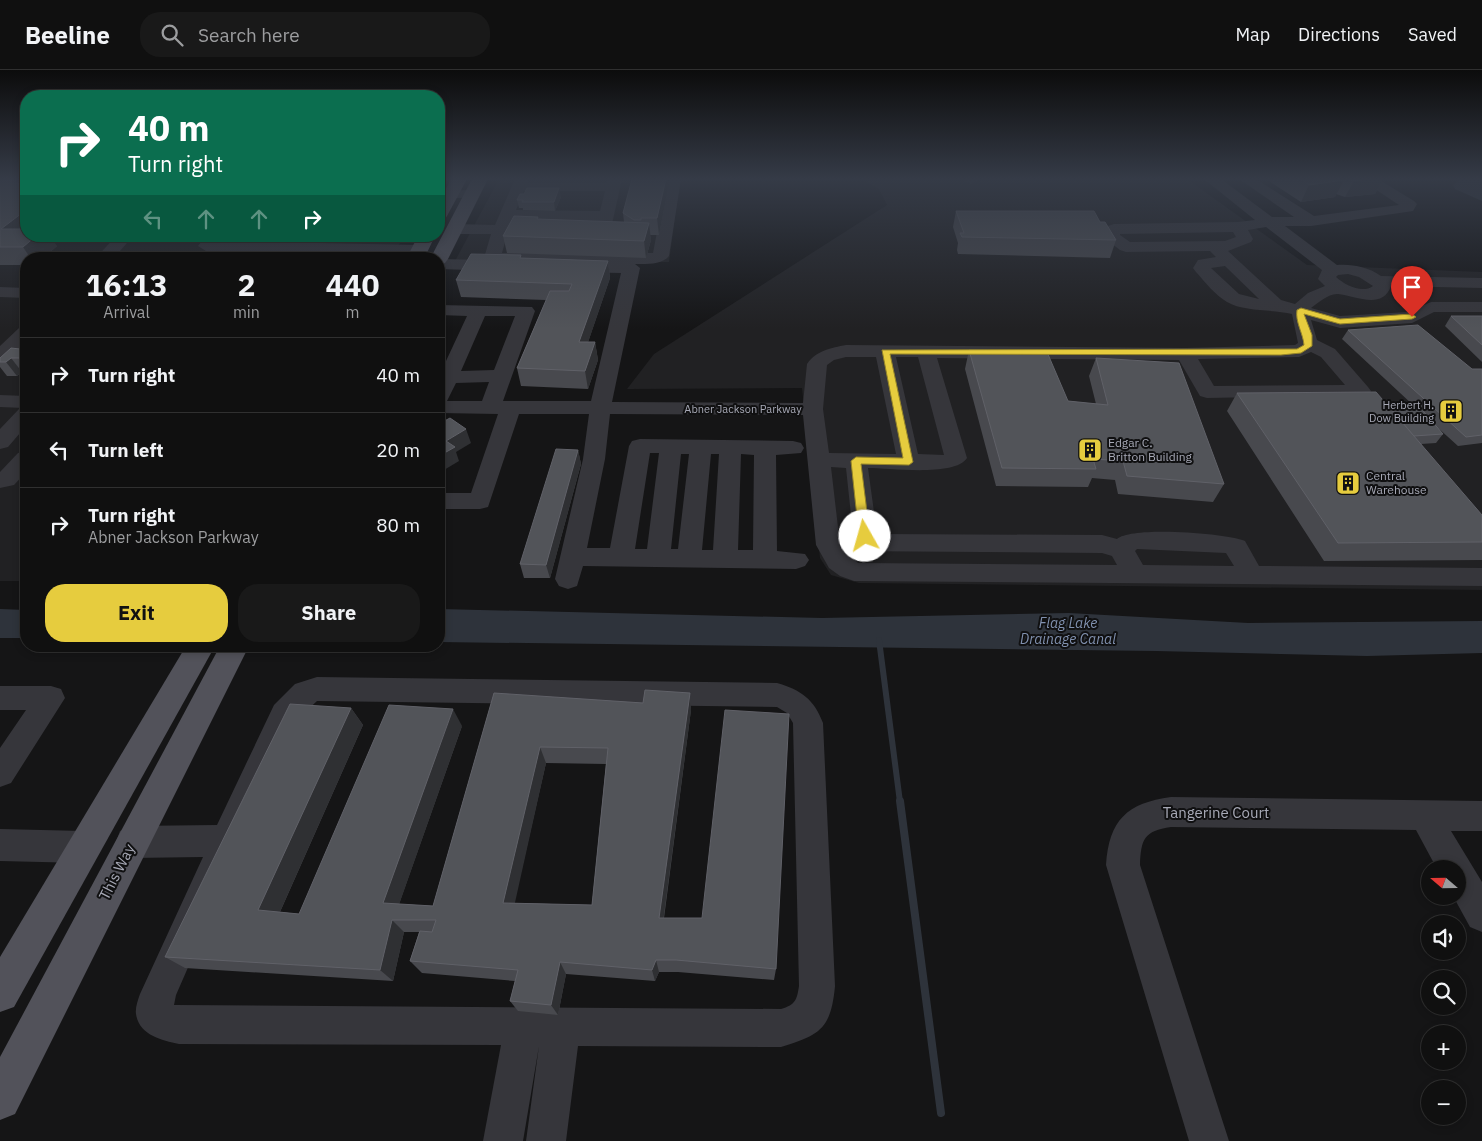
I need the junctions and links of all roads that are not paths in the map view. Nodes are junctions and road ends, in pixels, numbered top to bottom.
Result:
1 (454, 229) edge
2 (502, 229) edge
3 (530, 229) edge
4 (604, 229) edge
5 (666, 229) edge
6 (1115, 229) edge
7 (1239, 229) edge
8 (1278, 229) edge
9 (119, 242) edge
10 (210, 242) edge
11 (249, 242) edge
12 (1214, 246) junction
13 (421, 248) edge
14 (110, 252) edge
15 (442, 252) edge
16 (1228, 260) junction
17 (445, 264) edge
18 (1336, 278) junction
19 (1482, 283) edge
20 (0, 292) edge
21 (20, 293) edge
22 (1275, 304) junction
23 (1482, 307) edge
24 (445, 310) edge
25 (1301, 310) junction
26 (478, 311) junction
27 (20, 332) edge
28 (0, 333) edge
29 (20, 338) edge
30 (1308, 343) junction
31 (885, 352) junction
32 (926, 352) junction
33 (1185, 354) junction
34 (0, 356) edge
35 (502, 376) junction
36 (448, 377) junction
37 (445, 384) edge
38 (1, 402) edge
39 (20, 402) edge
40 (445, 407) edge
41 (501, 407) junction
42 (600, 408) junction
43 (812, 409) junction
44 (20, 420) edge
45 (0, 442) edge
46 (671, 447) junction
47 (701, 447) junction
48 (730, 447) junction
49 (765, 448) junction
50 (793, 448) dead end
51 (818, 460) junction
52 (856, 461) junction
53 (909, 462) junction
54 (20, 465) edge
55 (0, 480) edge
56 (445, 500) edge
57 (827, 543) junction
58 (862, 543) junction
59 (1121, 549) junction
60 (620, 558) junction
61 (658, 558) junction
62 (689, 558) junction
63 (725, 559) junction
64 (765, 559) junction
65 (796, 560) dead end
66 (1135, 574) junction
67 (1252, 575) junction
68 (1482, 577) edge
69 (197, 652) edge
70 (232, 652) edge
71 (0, 698) edge
72 (0, 773) edge
73 (1424, 815) junction
74 (1482, 816) edge
75 (226, 841) junction
76 (132, 842) junction
77 (0, 845) edge
78 (83, 847) junction
79 (1450, 860) edge
80 (1466, 887) edge
81 (1482, 915) edge
82 (0, 993) edge
83 (523, 1027) junction
84 (561, 1027) junction
85 (0, 1099) edge
86 (503, 1141) edge
87 (546, 1141) edge
88 (1209, 1141) edge

1 - 15 main road
2 - 5 street
3 - 4 street
6 - 12 street
7 - 12 street
8 - 18 street
9 - 14 street
10 - 11 street
11 - 13 street
12 - 16 street
16 - 22 street
16 - 22 street
17 - 42 street
18 - 19 street
18 - 25 street
20 - 21 street
22 - 25 street
23 - 25 street
24 - 26 street
25 - 30 street
26 - 35 street
26 - 36 street
27 - 28 street
29 - 34 street
30 - 33 street, Abner Jackson Parkway
30 - 33 street
31 - 32 street, Abner Jackson Parkway
31 - 43 street, Abner Jackson Parkway
31 - 53 street
32 - 33 street, Abner Jackson Parkway
32 - 53 street
35 - 36 street
35 - 41 street
36 - 37 street
38 - 39 street
40 - 41 street, Abner Jackson Parkway
41 - 42 street, Abner Jackson Parkway
41 - 56 street
42 - 43 street, Abner Jackson Parkway
42 - 60 street
43 - 51 street
44 - 45 street
46 - 47 street
46 - 60 street
46 - 61 street
47 - 48 street
47 - 62 lane
48 - 49 street
48 - 63 street
49 - 50 street
49 - 64 street
51 - 52 street
51 - 57 street
52 - 53 street
52 - 58 street
54 - 55 street
57 - 58 street
57 - 66 street
58 - 59 street
59 - 66 street
59 - 67 street
60 - 61 street
61 - 62 street
62 - 63 street
63 - 64 street
64 - 65 street
66 - 67 street
67 - 68 street
69 - 78 main road
70 - 76 main road, This Way
71 - 72 street
73 - 74 street, Tangerine Court
73 - 79 street
73 - 88 street, Tangerine Court
75 - 76 street
75 - 83 street
75 - 84 street
76 - 85 main road, This Way
77 - 78 street
78 - 82 main road
80 - 81 street
83 - 84 street
83 - 86 street
84 - 87 street

